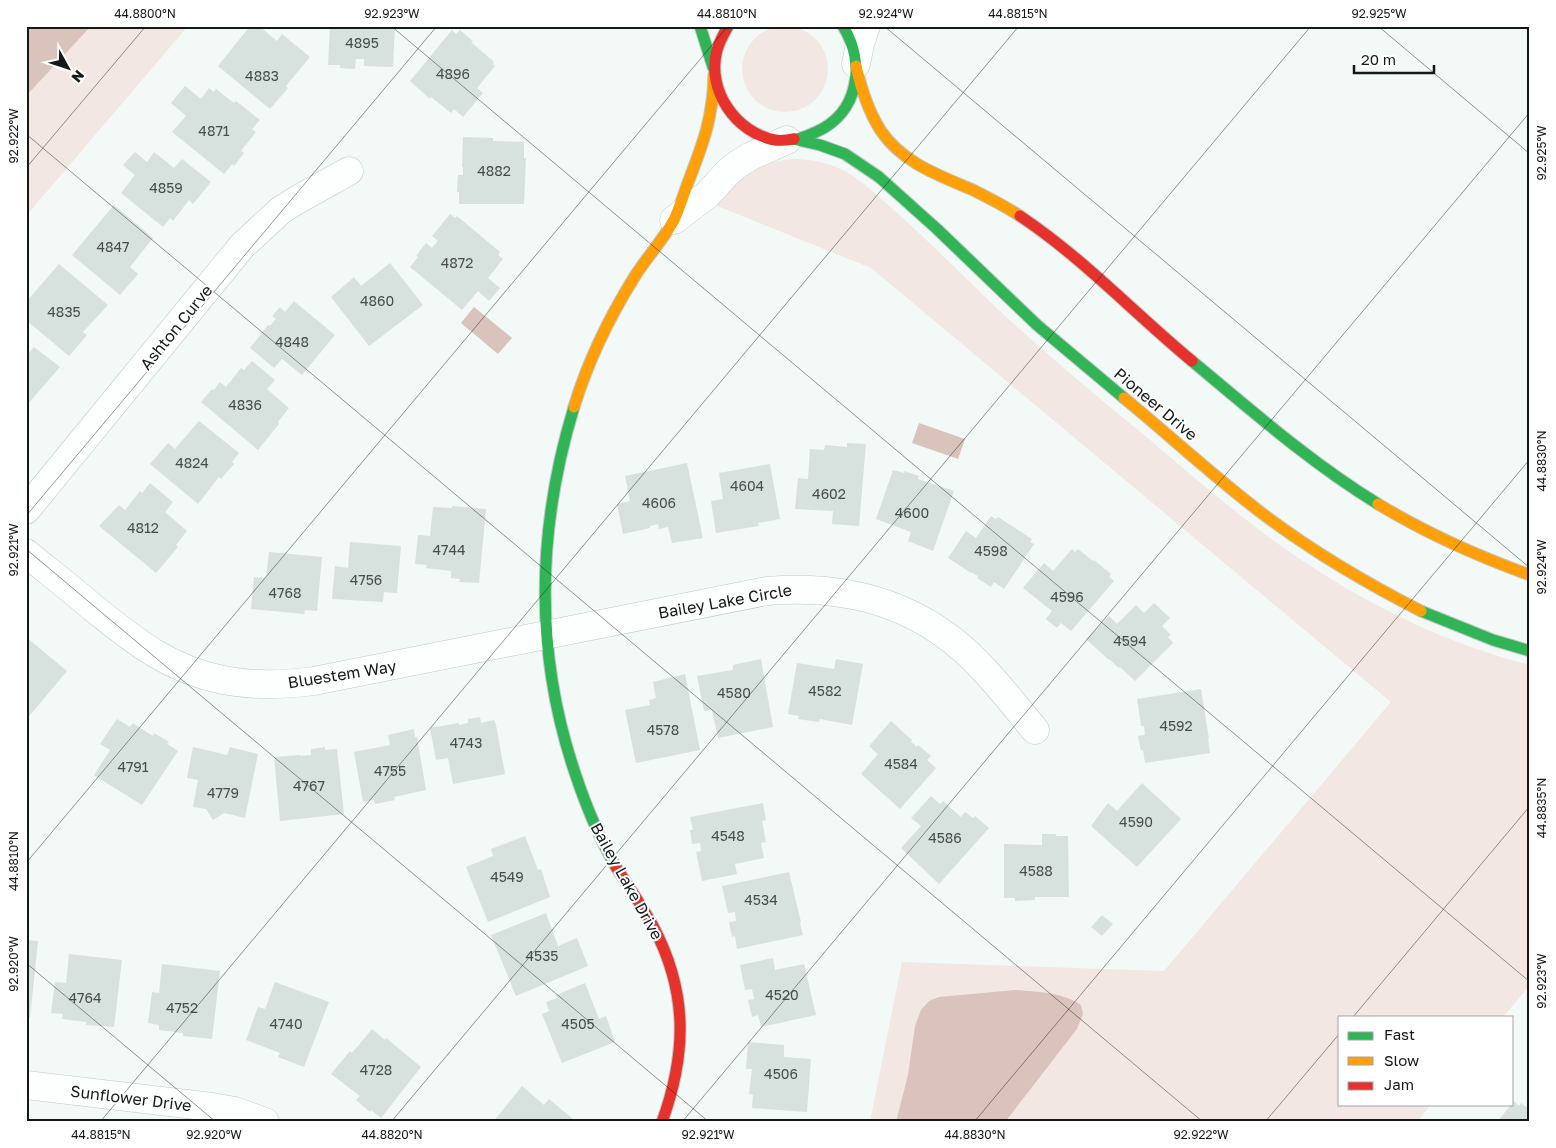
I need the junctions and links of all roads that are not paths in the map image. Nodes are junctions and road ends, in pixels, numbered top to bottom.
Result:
1 (700, 26) edge
2 (728, 26) edge
3 (843, 26) edge
4 (866, 26) edge
5 (856, 65) junction
6 (714, 72) junction
7 (790, 140) junction
8 (349, 171) dead end
9 (674, 220) junction
10 (26, 510) edge
11 (26, 553) edge
12 (1530, 576) edge
13 (546, 636) junction
14 (1530, 650) edge
15 (1035, 730) dead end
16 (26, 1085) edge
17 (265, 1122) edge
18 (662, 1122) edge

1 - 6 street
2 - 6 street, Bailey Lake Drive
3 - 5 street
4 - 5 street
5 - 7 street
5 - 12 street
6 - 7 street, Pioneer Drive
6 - 9 street, Bailey Lake Drive
7 - 9 street, Bailey Lake Drive
7 - 14 street, Pioneer Drive
8 - 10 street, Ashton Curve
9 - 13 street, Bailey Lake Drive
11 - 13 street, Bluestem Way
13 - 15 street, Bailey Lake Circle
13 - 18 street, Bailey Lake Drive
16 - 17 street, Sunflower Drive

